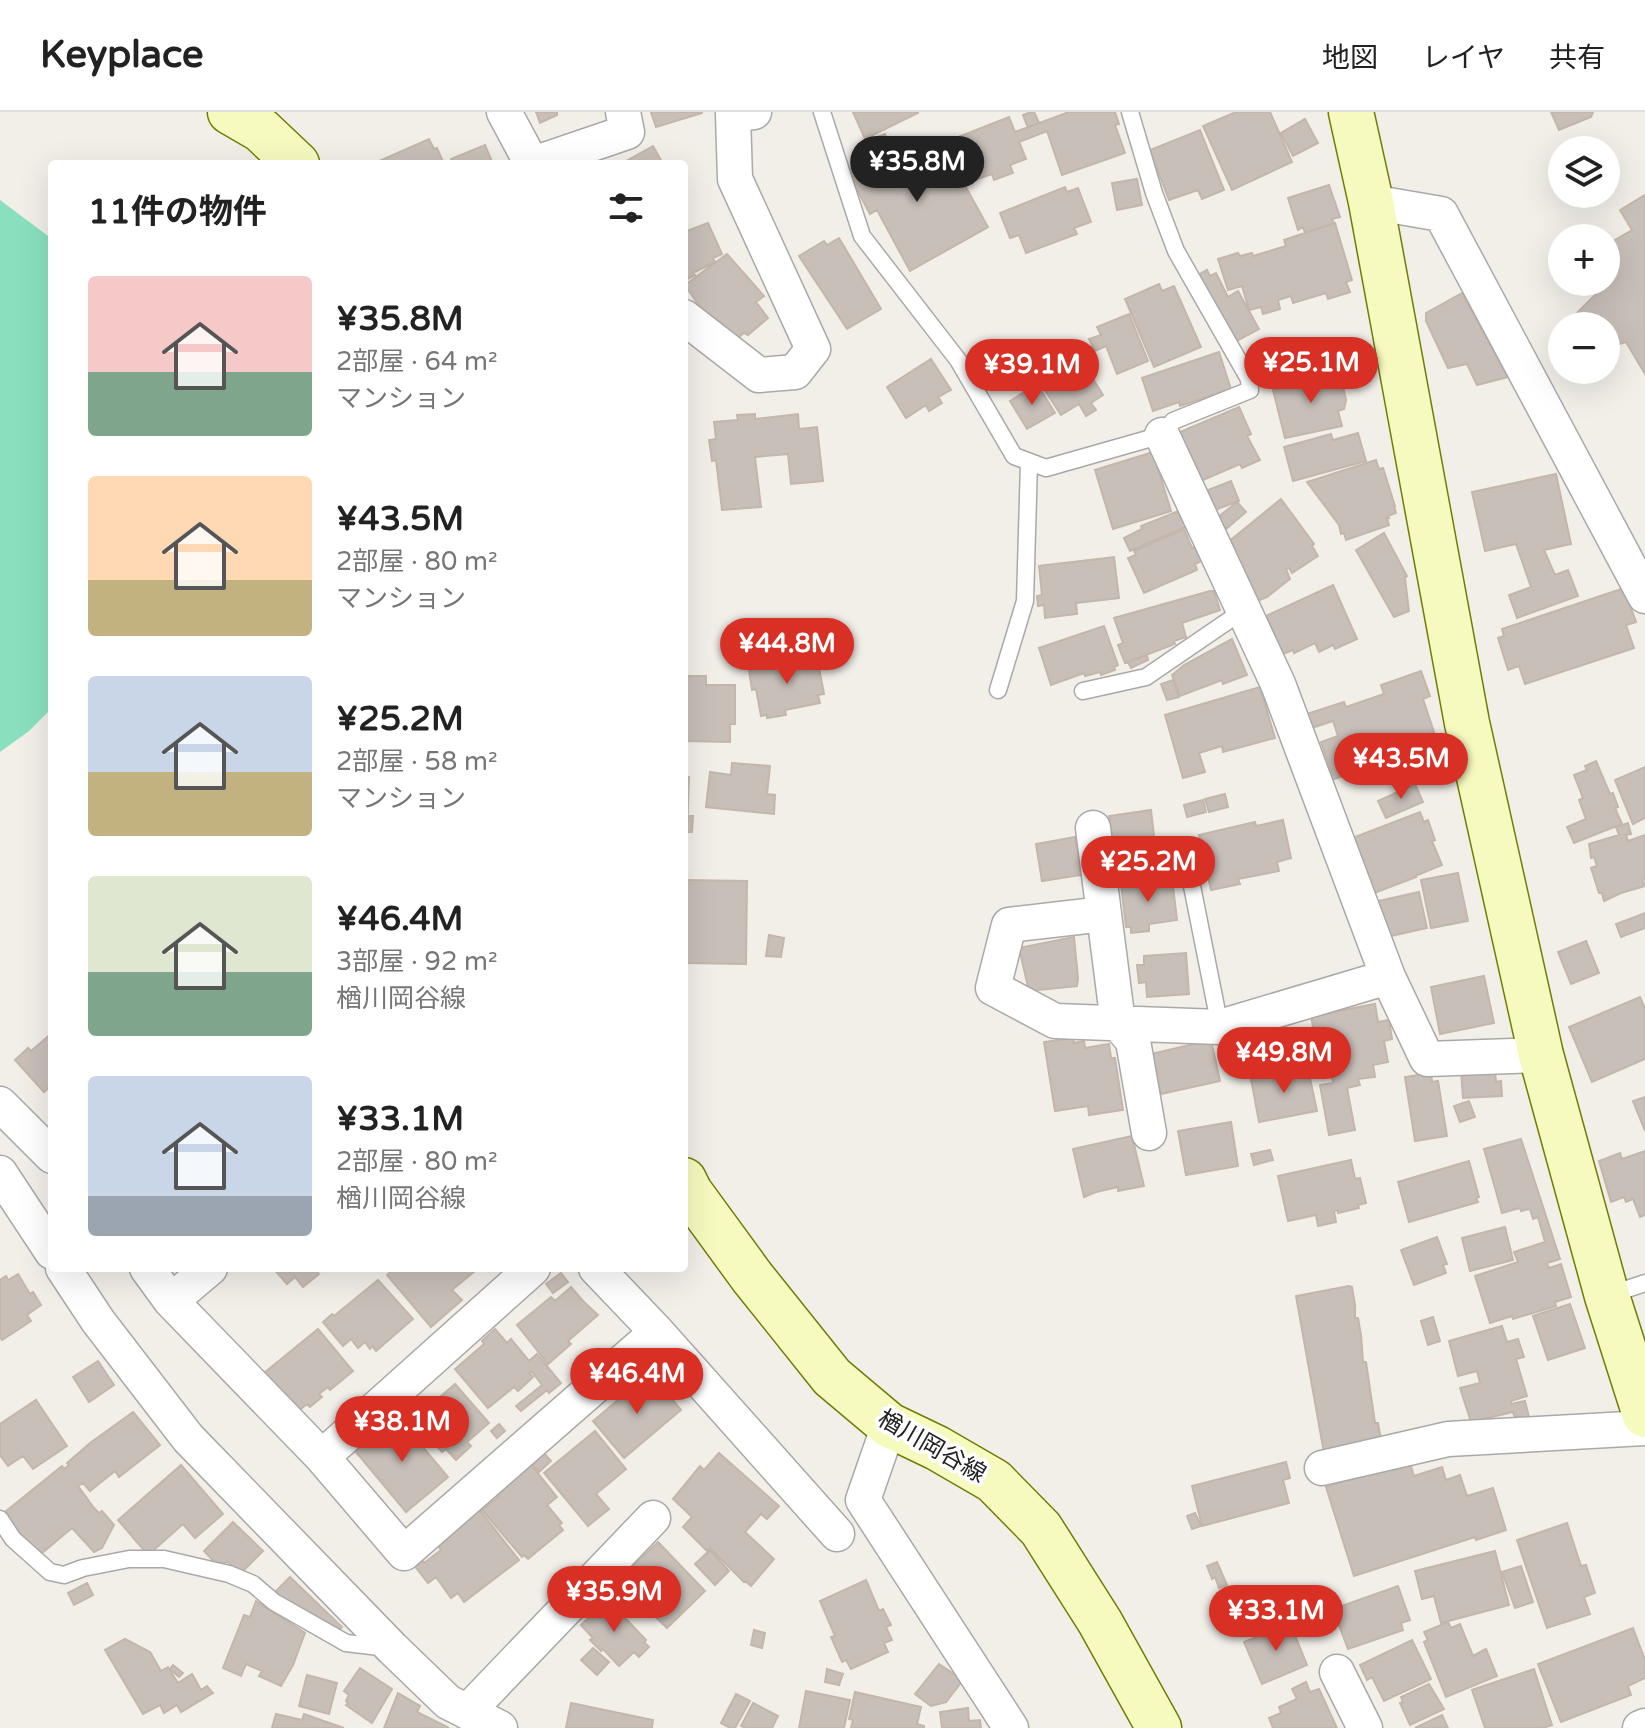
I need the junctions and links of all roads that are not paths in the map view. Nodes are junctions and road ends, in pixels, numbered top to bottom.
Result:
1 (504, 112) edge
2 (623, 112) edge
3 (754, 112) edge
4 (822, 112) edge
5 (1130, 112) edge
6 (1351, 112) edge
7 (257, 118) edge
8 (294, 160) edge
9 (531, 160) edge
10 (545, 160) edge
11 (1371, 202) junction
12 (688, 320) edge
13 (1162, 435) junction
14 (1029, 462) junction
15 (1645, 596) edge
16 (1244, 610) junction
17 (998, 690) dead end
18 (1083, 691) dead end
19 (1093, 828) dead end
20 (1189, 871) dead end
21 (1104, 914) junction
22 (1388, 977) junction
23 (1118, 1023) junction
24 (1220, 1027) junction
25 (1541, 1055) junction
26 (0, 1104) edge
27 (1149, 1133) dead end
28 (48, 1152) edge
29 (0, 1173) edge
30 (688, 1188) edge
31 (48, 1246) edge
32 (66, 1272) edge
33 (150, 1272) edge
34 (205, 1272) edge
35 (529, 1272) edge
36 (600, 1272) edge
37 (1626, 1289) edge
38 (171, 1301) junction
39 (657, 1332) junction
40 (1645, 1415) edge
41 (889, 1425) junction
42 (1645, 1428) edge
43 (322, 1457) junction
44 (1322, 1468) dead end
45 (653, 1518) dead end
46 (0, 1519) edge
47 (837, 1534) dead end
48 (393, 1649) junction
49 (1337, 1672) dead end
50 (467, 1712) junction
51 (500, 1728) edge
52 (1011, 1728) edge
53 (1159, 1728) edge
54 (1365, 1728) edge

1 - 9 street
2 - 10 street
3 - 12 street
4 - 14 lane
5 - 13 lane
6 - 11 street
7 - 8 street
11 - 15 street
11 - 25 street
13 - 14 lane
13 - 16 street
14 - 17 lane
16 - 18 lane
16 - 22 street
19 - 21 street
20 - 24 lane
21 - 23 street
21 - 23 street
22 - 24 street
22 - 25 street
23 - 24 street
23 - 27 street
25 - 37 street
26 - 28 street
29 - 31 street
30 - 41 street, 楢川岡谷線
32 - 48 street
33 - 38 street
34 - 38 street
35 - 43 street
36 - 39 street
37 - 40 street
38 - 43 street
39 - 43 street
39 - 47 street
41 - 52 street
41 - 53 street, 楢川岡谷線
42 - 44 street
45 - 50 street
46 - 48 lane
48 - 50 street
49 - 54 street
50 - 51 street

